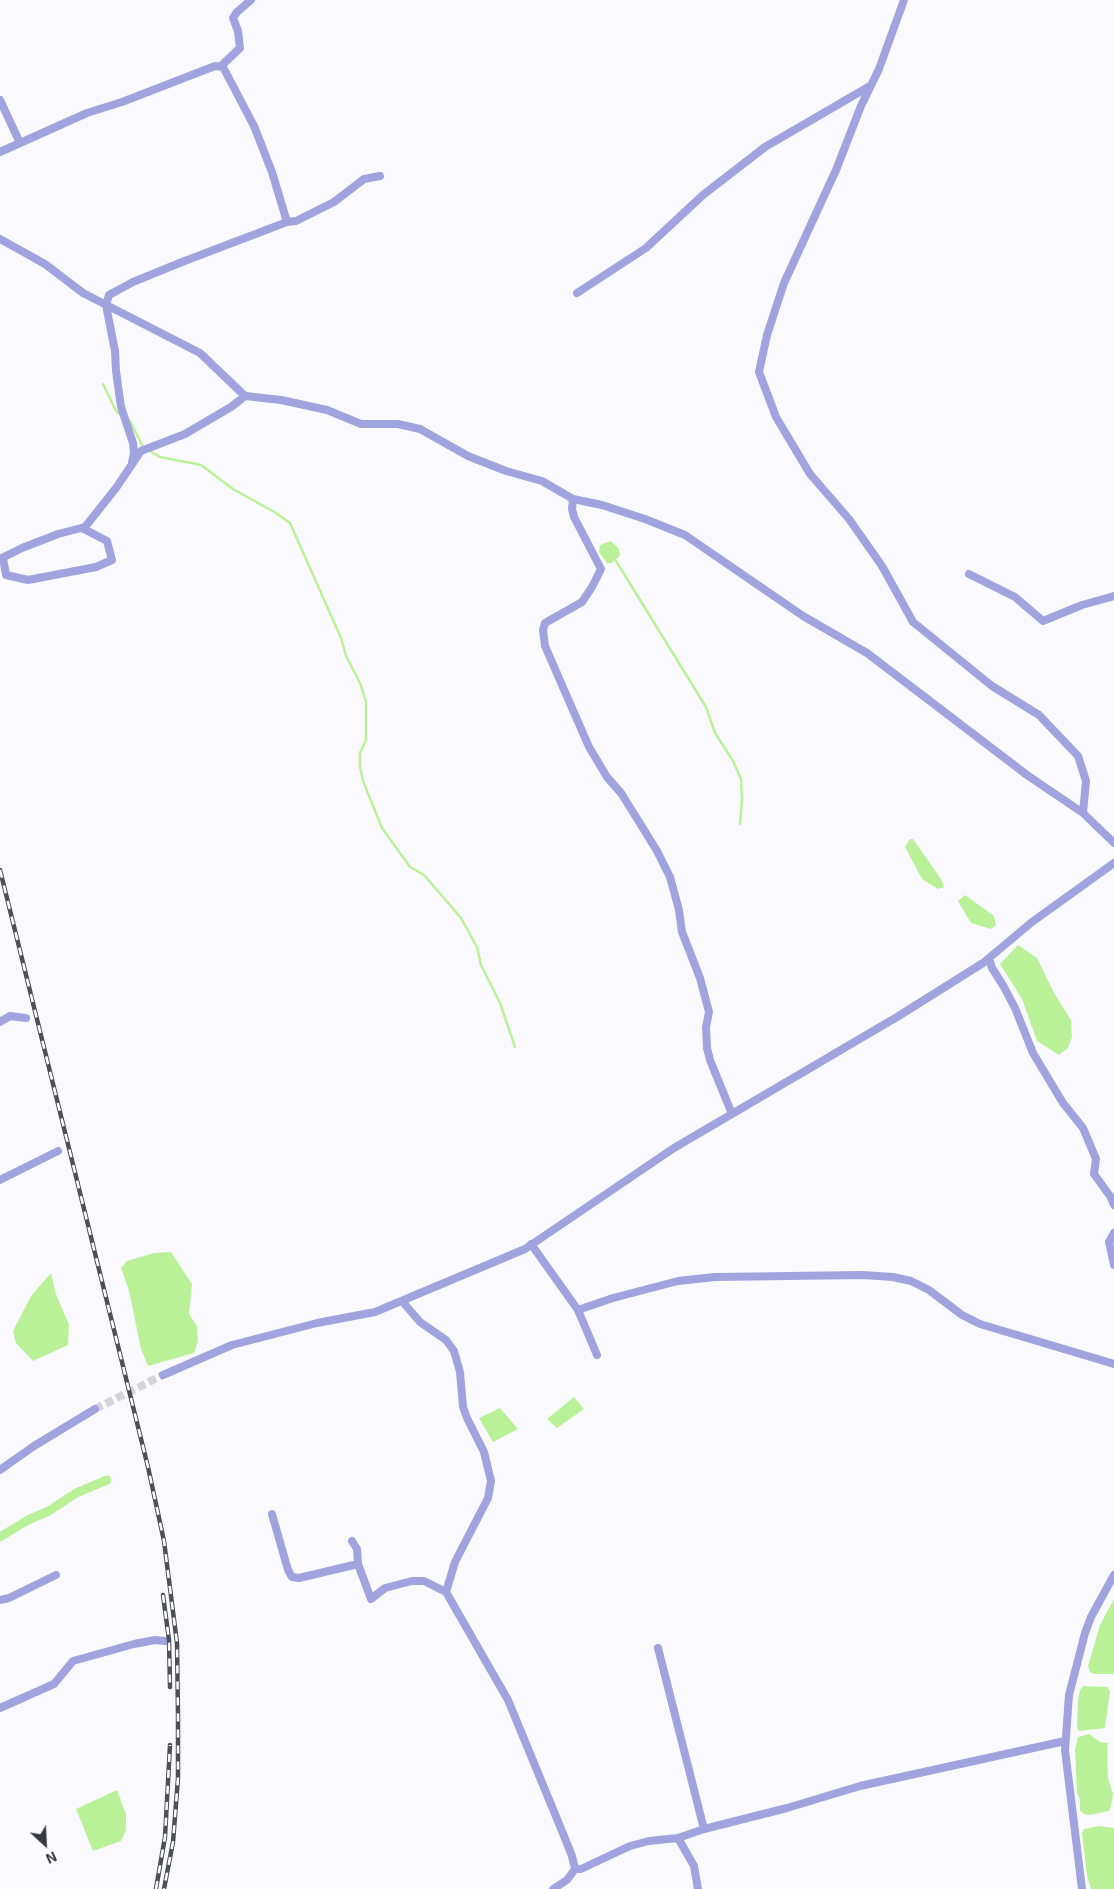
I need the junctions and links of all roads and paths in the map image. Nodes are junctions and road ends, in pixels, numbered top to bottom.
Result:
1 (251, 0) edge
2 (904, 0) edge
3 (221, 66) junction
4 (870, 86) junction
5 (0, 100) edge
6 (20, 143) junction
7 (0, 152) edge
8 (380, 176) dead end
9 (287, 222) junction
10 (0, 239) edge
11 (577, 293) dead end
12 (106, 305) junction
13 (245, 396) junction
14 (132, 463) junction
15 (573, 499) junction
16 (82, 528) junction
17 (2, 559) edge
18 (969, 574) dead end
19 (1114, 596) edge
20 (1083, 813) junction
21 (1114, 843) edge
22 (1114, 863) edge
23 (989, 958) junction
24 (26, 1018) dead end
25 (0, 1022) edge
26 (732, 1114) junction
27 (58, 1151) dead end
28 (0, 1180) edge
29 (1114, 1205) edge
30 (1114, 1234) edge
31 (531, 1244) junction
32 (1114, 1265) edge
33 (402, 1302) junction
34 (578, 1310) junction
35 (597, 1355) dead end
36 (1114, 1364) edge
37 (163, 1376) tunnel mouth
38 (95, 1409) tunnel mouth
39 (0, 1470) edge
40 (272, 1514) dead end
41 (352, 1541) dead end
42 (358, 1564) junction
43 (56, 1575) dead end
44 (1114, 1575) edge
45 (446, 1592) junction
46 (0, 1600) edge
47 (165, 1641) dead end
48 (658, 1648) dead end
49 (0, 1708) edge
50 (1065, 1741) junction
51 (704, 1829) junction
52 (678, 1838) junction
53 (575, 1869) junction
54 (553, 1889) edge
55 (698, 1889) edge
56 (1082, 1889) edge

1 - 3 street
2 - 4 street
3 - 6 street
3 - 9 street
4 - 11 street
4 - 20 street
5 - 6 street
6 - 7 street
8 - 9 street
9 - 12 street
10 - 12 street
12 - 13 street
12 - 14 street
13 - 14 street
13 - 15 street
14 - 16 street
15 - 20 street
15 - 26 street
16 - 17 street
16 - 17 street
18 - 19 street
20 - 21 street
22 - 23 street
23 - 26 street
23 - 29 street
24 - 25 street
26 - 31 street
27 - 28 street
30 - 32 street
31 - 33 street
31 - 34 street
33 - 37 street
33 - 45 street
34 - 35 street
34 - 36 street
38 - 39 street
40 - 42 street
41 - 42 street
42 - 45 street
43 - 46 street
44 - 50 street
45 - 53 street
47 - 49 street
48 - 51 street
50 - 51 street
50 - 56 street
51 - 52 street
52 - 53 street
52 - 55 street
53 - 54 street

